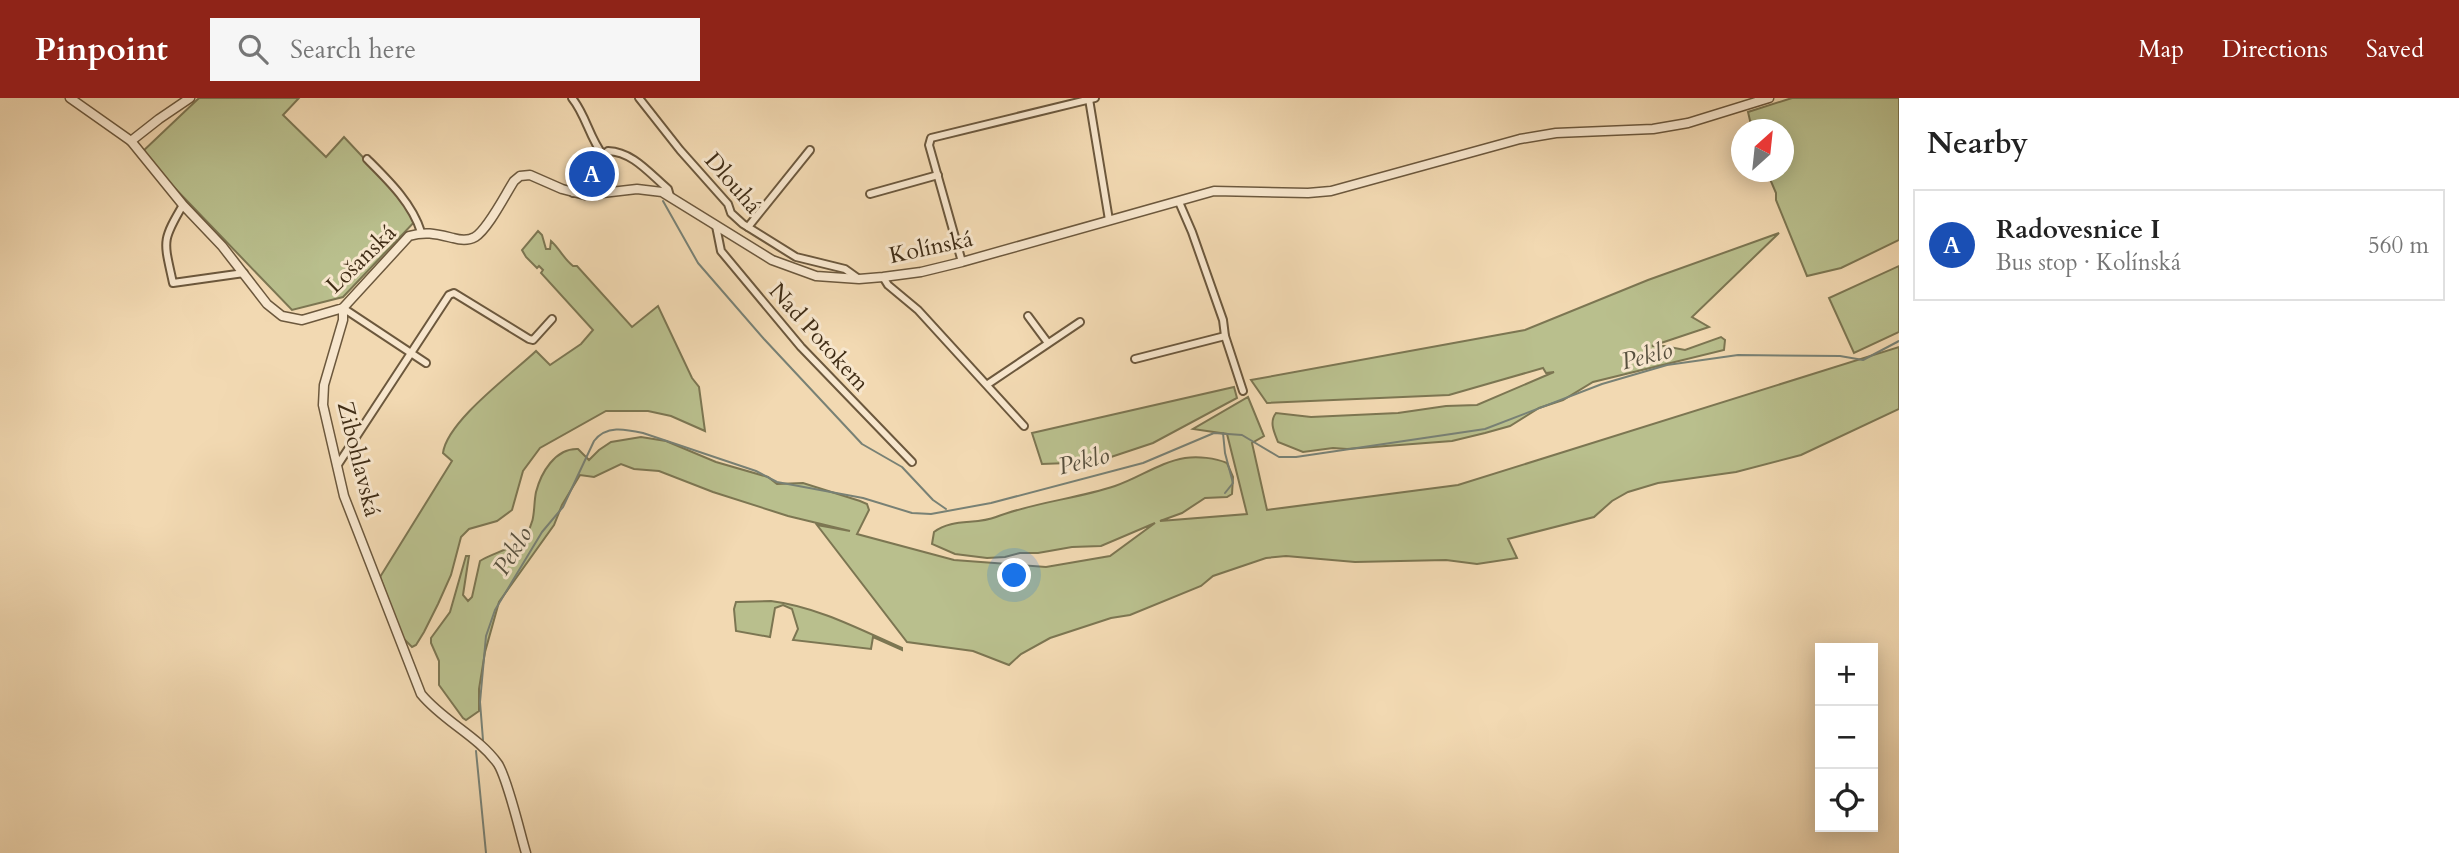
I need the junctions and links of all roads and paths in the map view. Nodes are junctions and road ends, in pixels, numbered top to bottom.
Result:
1 (69, 98) edge
2 (190, 98) edge
3 (572, 98) edge
4 (639, 98) edge
5 (1769, 98) edge
6 (1092, 99) edge
7 (131, 141) junction
8 (810, 150) dead end
9 (603, 155) junction
10 (367, 159) dead end
11 (938, 175) junction
12 (573, 193) junction
13 (870, 194) dead end
14 (670, 196) junction
15 (1179, 202) junction
16 (183, 205) junction
17 (1109, 220) junction
18 (716, 226) junction
19 (748, 227) junction
20 (421, 232) junction
21 (962, 262) junction
22 (244, 273) junction
23 (883, 277) junction
24 (859, 279) junction
25 (344, 308) junction
26 (1028, 316) dead end
27 (552, 319) dead end
28 (1080, 322) dead end
29 (1225, 336) junction
30 (1048, 343) junction
31 (411, 353) junction
32 (1135, 359) dead end
33 (426, 363) dead end
34 (988, 384) junction
35 (1243, 391) dead end
36 (1024, 426) dead end
37 (912, 462) dead end
38 (338, 466) junction
39 (526, 853) edge

1 - 7 street, Lošanská
2 - 7 street
3 - 9 street
4 - 19 street, Dlouhá
5 - 15 street, Kolínská
6 - 11 street
6 - 17 street
7 - 16 street, Lošanská
8 - 19 street
9 - 12 street
9 - 14 street, Kolínská
10 - 20 street
11 - 13 street
11 - 21 street
12 - 14 street, Kolínská
12 - 20 street, Lošanská
14 - 18 street, Kolínská
15 - 17 street, Kolínská
15 - 29 street
16 - 22 street, Lošanská
16 - 22 street
17 - 21 street, Kolínská
18 - 24 street, Kolínská
18 - 37 street, Nad Potokem
19 - 24 street, Dlouhá
20 - 25 street, Lošanská
21 - 23 street, Kolínská
22 - 25 street, Lošanská
23 - 24 street, Kolínská
23 - 34 street
25 - 31 street
25 - 38 street, Zibohlavská
26 - 30 street
27 - 31 street
28 - 30 street
29 - 32 street
29 - 35 street
30 - 34 street
31 - 33 street
31 - 38 street
34 - 36 street
38 - 39 street, Zibohlavská

